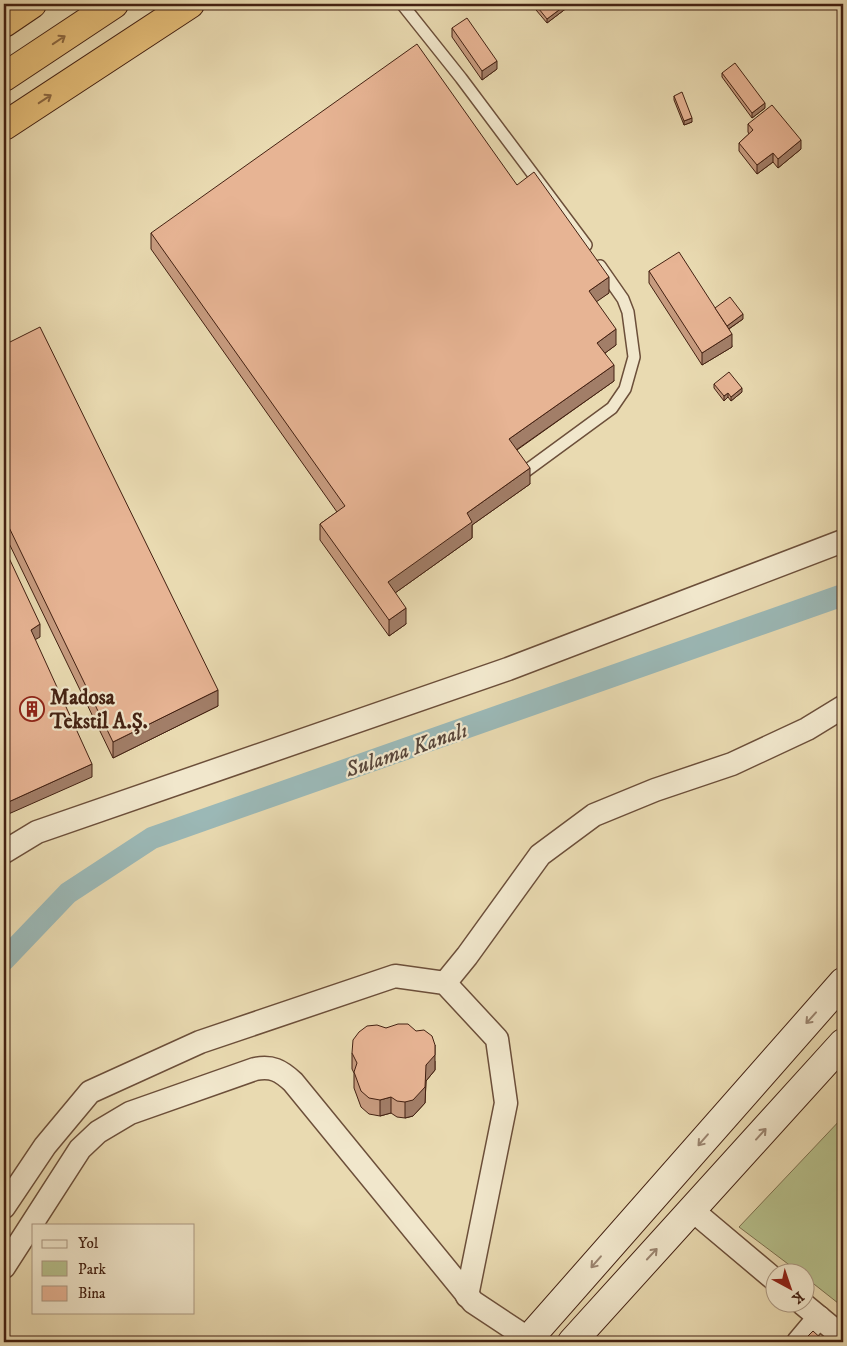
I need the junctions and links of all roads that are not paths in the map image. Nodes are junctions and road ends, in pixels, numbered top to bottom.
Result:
1 (32, 4) edge
2 (114, 4) edge
3 (190, 4) edge
4 (402, 4) edge
5 (4, 23) edge
6 (4, 77) edge
7 (4, 126) edge
8 (526, 471) edge
9 (843, 541) edge
10 (843, 707) edge
11 (4, 852) edge
12 (843, 982) edge
13 (445, 983) junction
14 (843, 1043) edge
15 (4, 1207) edge
16 (692, 1210) junction
17 (14, 1235) edge
18 (4, 1267) edge
19 (764, 1271) edge
20 (467, 1296) junction
21 (814, 1313) edge
22 (809, 1314) edge
23 (843, 1338) edge
24 (527, 1340) edge
25 (572, 1342) edge
26 (798, 1342) edge

1 - 5 highway
6 -> 2 highway
7 -> 3 highway
4 - 8 lane
9 - 11 street
10 - 13 street
12 -> 24 main road
13 - 15 street
13 - 20 street
16 -> 14 main road
16 - 19 street
25 -> 16 main road
17 - 18 street
17 - 20 street
20 - 24 street
21 - 23 street
22 - 26 street

